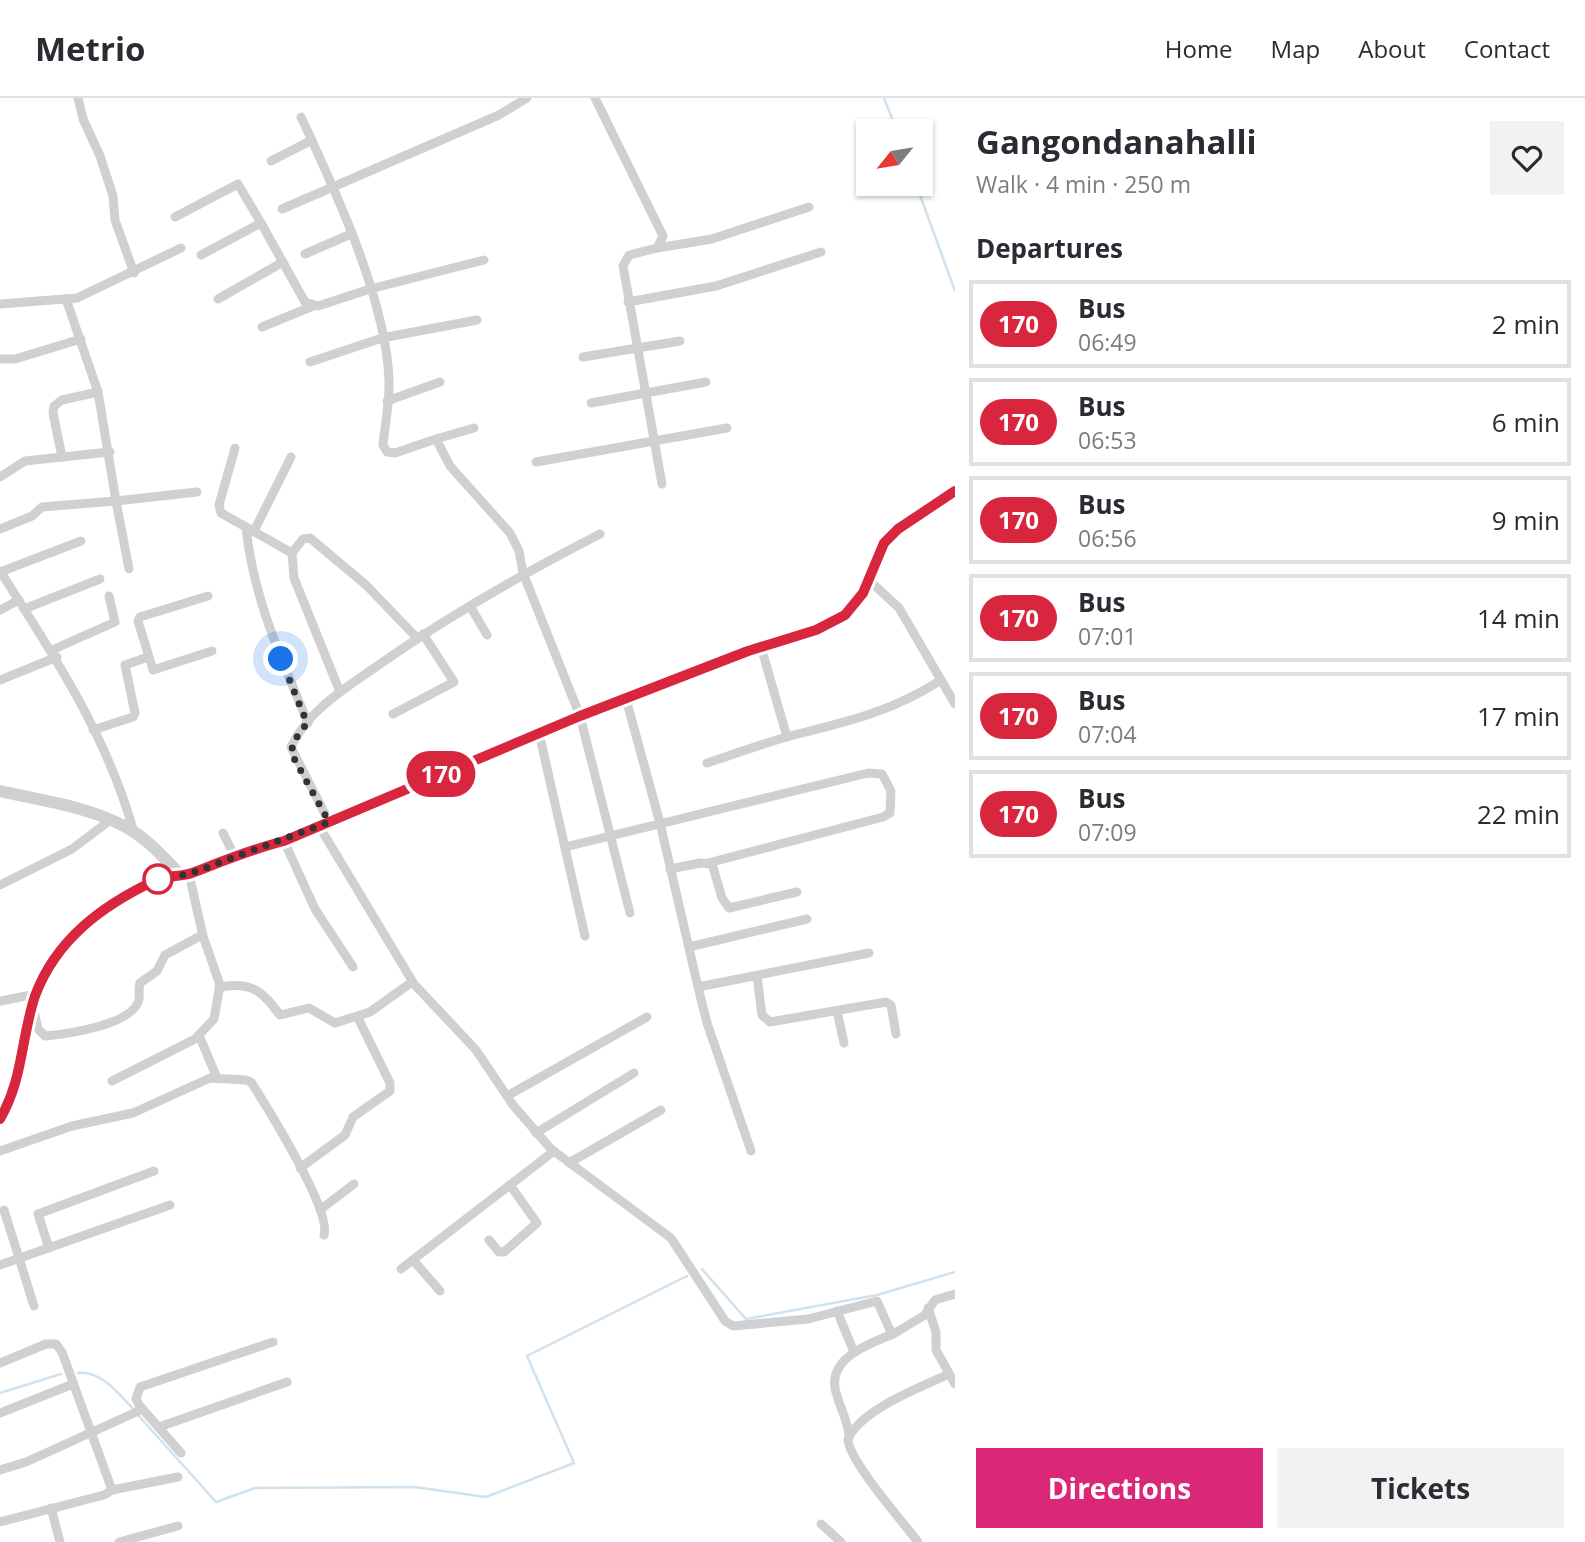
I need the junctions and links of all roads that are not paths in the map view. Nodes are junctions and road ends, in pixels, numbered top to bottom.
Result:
1 (78, 98) edge
2 (595, 98) edge
3 (528, 99) edge
4 (300, 117) dead end
5 (312, 140) junction
6 (271, 161) dead end
7 (334, 185) junction
8 (809, 207) dead end
9 (282, 209) dead end
10 (174, 217) dead end
11 (261, 223) junction
12 (351, 234) junction
13 (181, 248) dead end
14 (657, 248) junction
15 (821, 253) dead end
16 (305, 254) dead end
17 (201, 255) dead end
18 (484, 260) dead end
19 (283, 262) junction
20 (134, 272) junction
21 (370, 289) junction
22 (66, 299) junction
23 (218, 299) dead end
24 (628, 302) junction
25 (0, 304) edge
26 (313, 306) junction
27 (477, 320) dead end
28 (262, 327) dead end
29 (382, 338) junction
30 (81, 339) junction
31 (680, 341) dead end
32 (636, 348) junction
33 (583, 357) dead end
34 (0, 359) edge
35 (310, 362) dead end
36 (440, 382) dead end
37 (706, 382) dead end
38 (98, 392) junction
39 (645, 394) junction
40 (387, 401) junction
41 (591, 404) dead end
42 (474, 428) dead end
43 (727, 428) dead end
44 (436, 439) junction
45 (654, 441) junction
46 (235, 448) dead end
47 (110, 452) junction
48 (62, 457) junction
49 (291, 457) dead end
50 (536, 462) dead end
51 (0, 477) edge
52 (662, 484) dead end
53 (955, 491) edge
54 (197, 492) dead end
55 (116, 501) junction
56 (0, 529) edge
57 (250, 529) junction
58 (600, 534) dead end
59 (81, 541) dead end
60 (292, 553) junction
61 (129, 569) dead end
62 (0, 571) edge
63 (523, 573) junction
64 (100, 579) dead end
65 (870, 581) junction
66 (109, 596) dead end
67 (208, 596) dead end
68 (19, 600) junction
69 (470, 606) junction
70 (24, 609) junction
71 (0, 610) edge
72 (487, 635) dead end
73 (420, 636) junction
74 (761, 647) junction
75 (212, 651) dead end
76 (54, 653) junction
77 (148, 657) junction
78 (0, 680) edge
79 (941, 680) junction
80 (340, 692) junction
81 (626, 699) junction
82 (955, 704) edge
83 (393, 714) dead end
84 (580, 716) junction
85 (307, 723) junction
86 (93, 730) junction
87 (539, 733) junction
88 (787, 737) junction
89 (707, 763) dead end
90 (2, 793) edge
91 (109, 821) junction
92 (660, 823) junction
93 (324, 824) junction
94 (223, 832) dead end
95 (134, 833) junction
96 (610, 835) junction
97 (284, 841) junction
98 (565, 847) junction
99 (234, 855) junction
100 (708, 863) junction
101 (670, 869) junction
102 (185, 875) junction
103 (0, 885) edge
104 (797, 892) dead end
105 (631, 913) dead end
106 (807, 919) dead end
107 (202, 934) junction
108 (585, 936) dead end
109 (689, 947) junction
110 (869, 953) dead end
111 (353, 967) dead end
112 (757, 976) junction
113 (412, 982) junction
114 (219, 987) junction
115 (698, 987) junction
116 (34, 1000) junction
117 (0, 1001) edge
118 (837, 1011) junction
119 (647, 1017) dead end
120 (358, 1018) junction
121 (896, 1034) dead end
122 (199, 1035) junction
123 (844, 1043) dead end
124 (634, 1073) dead end
125 (217, 1078) junction
126 (113, 1081) dead end
127 (507, 1096) junction
128 (661, 1110) dead end
129 (0, 1119) edge
130 (536, 1133) junction
131 (0, 1151) edge
132 (554, 1151) junction
133 (751, 1151) dead end
134 (569, 1163) junction
135 (300, 1168) junction
136 (154, 1171) dead end
137 (354, 1184) dead end
138 (510, 1185) junction
139 (170, 1205) dead end
140 (320, 1209) junction
141 (4, 1210) dead end
142 (324, 1235) dead end
143 (489, 1240) dead end
144 (49, 1248) junction
145 (19, 1259) junction
146 (413, 1260) junction
147 (0, 1265) edge
148 (401, 1269) dead end
149 (440, 1291) dead end
150 (955, 1294) edge
151 (34, 1306) dead end
152 (927, 1307) junction
153 (837, 1311) junction
154 (895, 1333) junction
155 (273, 1342) dead end
156 (854, 1352) junction
157 (0, 1363) edge
158 (949, 1374) junction
159 (287, 1382) dead end
160 (73, 1384) junction
161 (955, 1384) edge
162 (138, 1411) junction
163 (0, 1413) edge
164 (159, 1427) junction
165 (92, 1432) junction
166 (849, 1435) junction
167 (181, 1453) dead end
168 (0, 1470) edge
169 (178, 1477) dead end
170 (112, 1490) junction
171 (51, 1508) junction
172 (0, 1522) edge
173 (821, 1524) dead end
174 (178, 1526) dead end
175 (60, 1542) edge
176 (119, 1542) edge
177 (841, 1542) edge
178 (918, 1542) edge

1 - 20 street
2 - 14 street
3 - 7 street
4 - 5 street
5 - 6 street
5 - 7 street
7 - 9 street
7 - 12 street
8 - 14 street
10 - 11 street
11 - 17 street
11 - 19 street
12 - 16 street
12 - 21 street
13 - 20 street
14 - 24 street
15 - 24 street
18 - 21 street
19 - 23 street
19 - 26 street
20 - 22 street
21 - 26 street
21 - 29 street
22 - 25 street
22 - 30 street
24 - 32 street
26 - 28 street
27 - 29 street
29 - 35 street
29 - 40 street
30 - 34 street
30 - 38 street
31 - 32 street
32 - 33 street
32 - 39 street
36 - 40 street
37 - 39 street
38 - 47 street
38 - 48 street
39 - 41 street
39 - 45 street
40 - 44 street
42 - 44 street
43 - 45 street
44 - 63 street
45 - 50 street
45 - 52 street
46 - 57 street
47 - 48 street
47 - 55 street
48 - 51 street
49 - 57 street
53 - 65 main road
54 - 55 street
55 - 56 street
55 - 61 street
57 - 60 street
57 - 85 street
58 - 63 street
59 - 62 street
60 - 73 street
60 - 80 street
62 - 68 street
63 - 69 street
63 - 84 street
64 - 70 street
65 - 74 main road
65 - 79 street
66 - 76 street
67 - 77 street
68 - 70 street
68 - 71 street
69 - 72 street
69 - 73 street
70 - 76 street
73 - 80 street
73 - 83 street
74 - 81 main road
74 - 88 street
75 - 77 street
76 - 78 street
76 - 86 street
77 - 86 street
79 - 82 street
79 - 88 street
80 - 85 street
81 - 84 main road
81 - 92 street
84 - 87 main road
84 - 96 street
85 - 93 street
86 - 95 street
87 - 93 main road
87 - 98 street
88 - 89 street
90 - 91 street
91 - 95 street
91 - 103 street
92 - 96 street
92 - 100 street
92 - 101 street
93 - 97 main road
93 - 113 street
94 - 99 street
95 - 102 street
96 - 98 street
96 - 105 street
97 - 99 main road
97 - 111 street
98 - 108 street
99 - 102 main road
100 - 101 street
100 - 104 street
101 - 109 street
102 - 107 street
102 - 116 main road
106 - 109 street
107 - 114 street
107 - 116 street
109 - 115 street
110 - 112 street
112 - 115 street
112 - 118 street
113 - 120 street
113 - 127 street
114 - 120 street
114 - 122 street
115 - 133 street
116 - 117 street
116 - 129 main road
118 - 121 street
118 - 123 street
119 - 127 street
120 - 135 street
122 - 125 street
122 - 126 street
124 - 130 street
125 - 131 street
125 - 135 street
127 - 130 street
128 - 134 street
130 - 132 street
132 - 134 street
132 - 138 street
134 - 153 street
135 - 140 street
136 - 144 street
137 - 140 street
138 - 143 street
138 - 146 street
139 - 144 street
140 - 142 street
141 - 145 street
144 - 145 street
145 - 147 street
145 - 151 street
146 - 148 street
146 - 149 street
150 - 152 street
152 - 154 street
152 - 158 street
153 - 154 street
153 - 156 street
154 - 156 street
155 - 162 street
156 - 166 street
157 - 160 street
158 - 161 street
158 - 166 street
159 - 164 street
160 - 163 street
160 - 165 street
162 - 164 street
162 - 165 street
164 - 167 street
165 - 168 street
165 - 170 street
166 - 178 street
169 - 170 street
170 - 171 street
171 - 172 street
171 - 175 street
173 - 177 street
174 - 176 street

